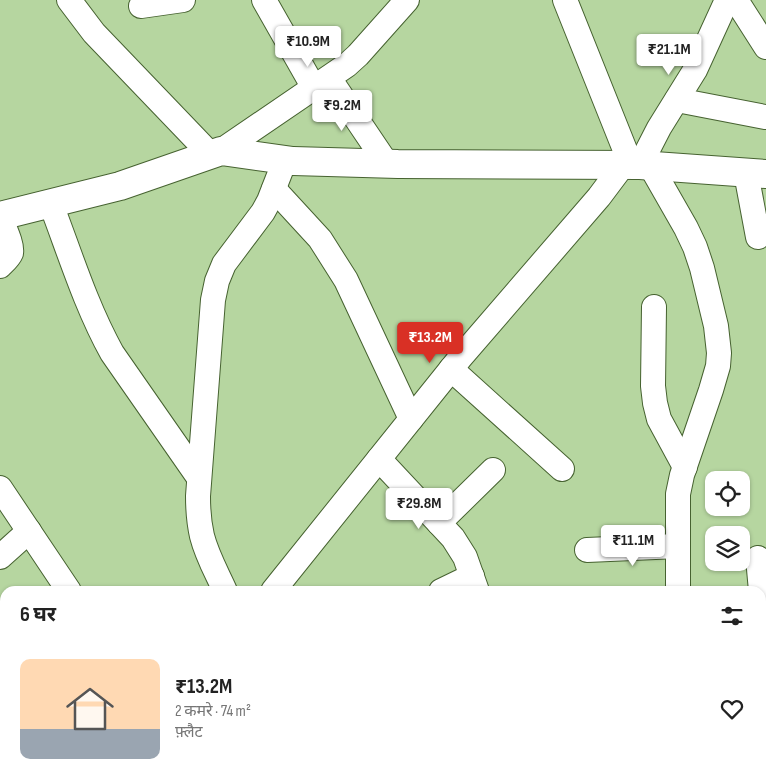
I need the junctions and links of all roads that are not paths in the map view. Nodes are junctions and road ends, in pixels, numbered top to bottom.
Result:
1 (69, 0) edge
2 (183, 0) edge
3 (264, 0) edge
4 (407, 0) edge
5 (565, 0) edge
6 (727, 0) edge
7 (736, 0) edge
8 (141, 6) dead end
9 (766, 47) edge
10 (321, 83) junction
11 (676, 100) junction
12 (764, 117) dead end
13 (216, 153) junction
14 (285, 160) junction
15 (387, 164) junction
16 (636, 165) junction
17 (756, 174) edge
18 (274, 189) junction
19 (51, 204) junction
20 (0, 216) edge
21 (758, 237) dead end
22 (0, 266) edge
23 (654, 307) dead end
24 (451, 369) junction
25 (411, 419) junction
26 (379, 459) junction
27 (685, 467) junction
28 (562, 469) dead end
29 (493, 470) dead end
30 (200, 478) junction
31 (0, 488) edge
32 (439, 523) junction
33 (29, 531) junction
34 (678, 546) junction
35 (587, 550) dead end
36 (0, 557) edge
37 (758, 558) dead end
38 (475, 584) edge
39 (66, 586) edge
40 (223, 586) edge
41 (277, 586) edge
42 (678, 586) edge
43 (761, 586) edge
44 (766, 645) edge
45 (766, 650) edge

1 - 13 street
2 - 8 street
3 - 10 street
4 - 10 street
5 - 16 street
6 - 11 street
7 - 9 street
10 - 13 street
10 - 15 street
11 - 12 street
11 - 16 street
13 - 14 main road
13 - 19 main road
14 - 15 main road
14 - 18 street
15 - 16 main road
16 - 17 main road
16 - 24 street
16 - 27 street
17 - 21 street
18 - 25 street
18 - 30 street
19 - 20 main road
19 - 30 street
20 - 22 street
23 - 27 street
24 - 25 street
24 - 28 street
25 - 26 street
26 - 32 street
26 - 41 street
27 - 34 street
29 - 32 street
30 - 40 street
31 - 33 street
32 - 38 street
33 - 36 street
33 - 39 street
34 - 35 street
34 - 42 street
37 - 43 street
44 - 45 street

